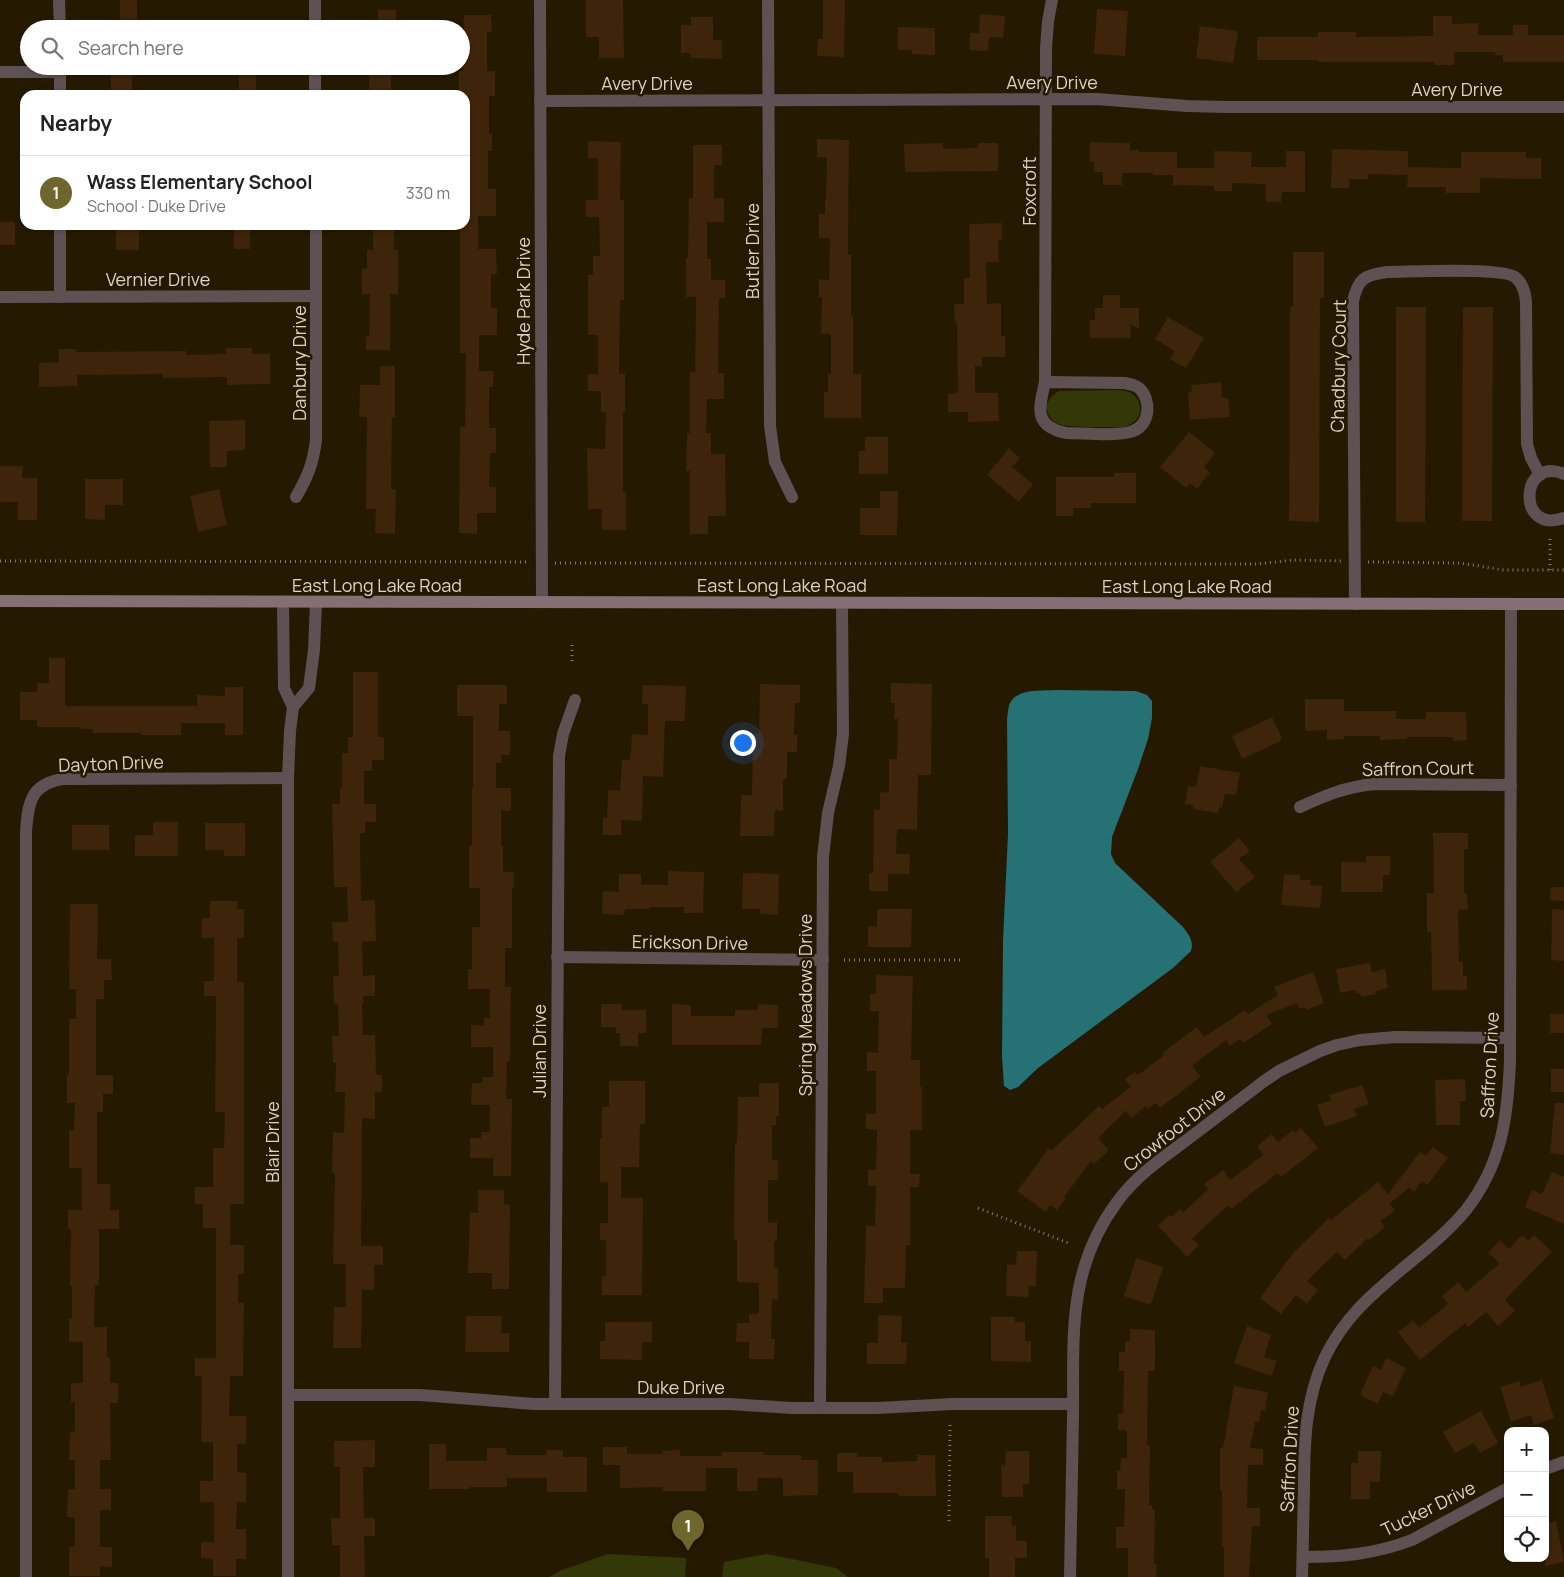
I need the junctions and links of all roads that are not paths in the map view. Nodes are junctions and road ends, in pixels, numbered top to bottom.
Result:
1 (59, 0) edge
2 (315, 0) edge
3 (540, 0) edge
4 (768, 0) edge
5 (1052, 0) edge
6 (60, 20) edge
7 (315, 20) edge
8 (20, 71) edge
9 (0, 72) edge
10 (60, 75) edge
11 (315, 75) edge
12 (60, 90) edge
13 (315, 90) edge
14 (1046, 99) junction
15 (769, 100) junction
16 (540, 101) junction
17 (1564, 107) edge
18 (60, 230) edge
19 (316, 230) edge
20 (316, 296) junction
21 (0, 297) edge
22 (60, 297) junction
23 (1045, 382) junction
24 (1564, 474) edge
25 (1540, 475) junction
26 (296, 497) dead end
27 (792, 497) dead end
28 (1564, 518) edge
29 (0, 601) edge
30 (283, 602) junction
31 (316, 602) junction
32 (542, 602) junction
33 (842, 603) junction
34 (1355, 604) junction
35 (1511, 604) junction
36 (1564, 604) edge
37 (575, 700) dead end
38 (293, 707) junction
39 (288, 778) junction
40 (1511, 785) junction
41 (1300, 807) dead end
42 (557, 958) junction
43 (823, 960) junction
44 (1510, 1038) junction
45 (289, 1395) junction
46 (554, 1404) junction
47 (1073, 1404) junction
48 (820, 1408) junction
49 (1564, 1462) edge
50 (1549, 1468) edge
51 (1504, 1490) edge
52 (1302, 1557) junction
53 (26, 1577) edge
54 (288, 1577) edge
55 (1070, 1577) edge
56 (1302, 1577) edge

1 - 6 street
2 - 7 street
3 - 16 street, Hyde Park Drive
4 - 15 street, Butler Drive
5 - 14 street, Foxcroft
8 - 9 street
10 - 12 street
11 - 13 street
14 - 15 street, Avery Drive
14 - 17 street, Avery Drive
14 - 23 street, Foxcroft
15 - 16 street, Avery Drive
15 - 27 street, Butler Drive
16 - 32 street, Hyde Park Drive
18 - 22 street
19 - 20 street, Danbury Drive
20 - 22 street, Vernier Drive
20 - 26 street, Danbury Drive
21 - 22 street, Vernier Drive
23 - 23 street, Foxcroft
24 - 25 street
25 - 28 street
25 - 34 street, Chadbury Court
29 - 30 main road, East Long Lake Road
30 - 31 main road, East Long Lake Road
30 - 38 street, Blair Drive
31 - 32 main road, East Long Lake Road
31 - 38 street
32 - 33 main road, East Long Lake Road
33 - 34 main road, East Long Lake Road
33 - 43 street, Spring Meadows Drive
34 - 35 main road, East Long Lake Road
35 - 36 main road, East Long Lake Road
35 - 40 street, Saffron Drive
37 - 42 street, Julian Drive
38 - 39 street, Blair Drive
39 - 45 street, Blair Drive
39 - 53 street, Dayton Drive
40 - 41 street, Saffron Court
40 - 44 street, Saffron Drive
42 - 43 street, Erickson Drive
42 - 46 street, Julian Drive
43 - 48 street, Spring Meadows Drive
44 - 47 street, Crowfoot Drive
44 - 52 street, Saffron Drive
45 - 46 street, Duke Drive
45 - 54 street, Blair Drive
46 - 48 street, Duke Drive
47 - 48 street, Duke Drive
47 - 55 street, Crowfoot Drive
49 - 50 street
51 - 52 street, Tucker Drive
52 - 56 street, Saffron Drive

